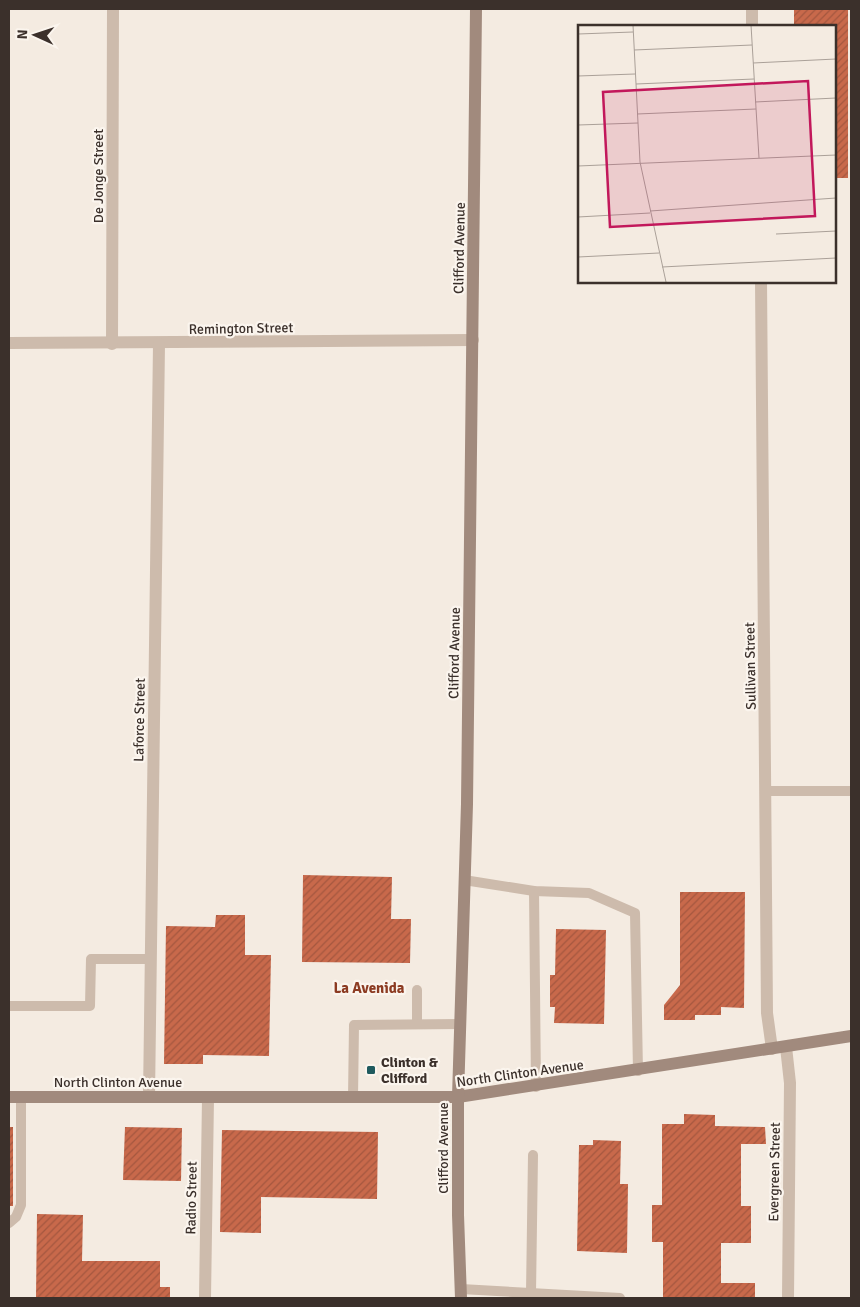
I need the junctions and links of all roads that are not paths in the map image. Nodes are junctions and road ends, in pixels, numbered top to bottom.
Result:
1 (113, 9) edge
2 (476, 9) edge
3 (752, 9) edge
4 (752, 25) edge
5 (761, 282) edge
6 (473, 340) junction
7 (9, 343) edge
8 (112, 344) junction
9 (158, 344) junction
10 (766, 791) junction
11 (851, 791) edge
12 (464, 880) junction
13 (534, 891) junction
14 (150, 959) junction
15 (417, 990) dead end
16 (9, 1006) edge
17 (417, 1024) junction
18 (459, 1024) junction
19 (851, 1036) edge
20 (786, 1047) junction
21 (772, 1049) junction
22 (638, 1070) junction
23 (536, 1086) junction
24 (15, 1097) edge
25 (148, 1097) junction
26 (458, 1097) junction
27 (208, 1098) junction
28 (353, 1098) junction
29 (533, 1155) dead end
30 (9, 1223) edge
31 (530, 1293) junction
32 (461, 1294) edge
33 (205, 1298) edge
34 (620, 1298) edge
35 (788, 1298) edge

1 - 8 street, De Jonge Street
2 - 6 main road, Clifford Avenue
3 - 4 street
5 - 10 street, Sullivan Street
6 - 9 street, Remington Street
6 - 12 main road, Clifford Avenue
7 - 8 street, Remington Street
8 - 9 street, Remington Street
9 - 14 street, Laforce Street
10 - 11 lane
10 - 21 street, Sullivan Street
12 - 13 lane
12 - 18 main road, Clifford Avenue
13 - 22 lane
13 - 23 lane
14 - 16 lane
14 - 25 street, Laforce Street
15 - 17 lane
17 - 18 lane
17 - 28 lane
18 - 26 main road, Clifford Avenue
19 - 20 main road, North Clinton Avenue
20 - 21 main road, North Clinton Avenue
20 - 35 street, Evergreen Street
21 - 22 main road, North Clinton Avenue
22 - 23 main road, North Clinton Avenue
23 - 26 main road, North Clinton Avenue
24 - 25 main road, North Clinton Avenue
24 - 30 lane
25 - 27 main road, North Clinton Avenue
26 - 28 main road, North Clinton Avenue
26 - 32 main road, Clifford Avenue
27 - 28 main road, North Clinton Avenue
27 - 33 street, Radio Street
29 - 31 lane
31 - 32 lane
31 - 34 lane

